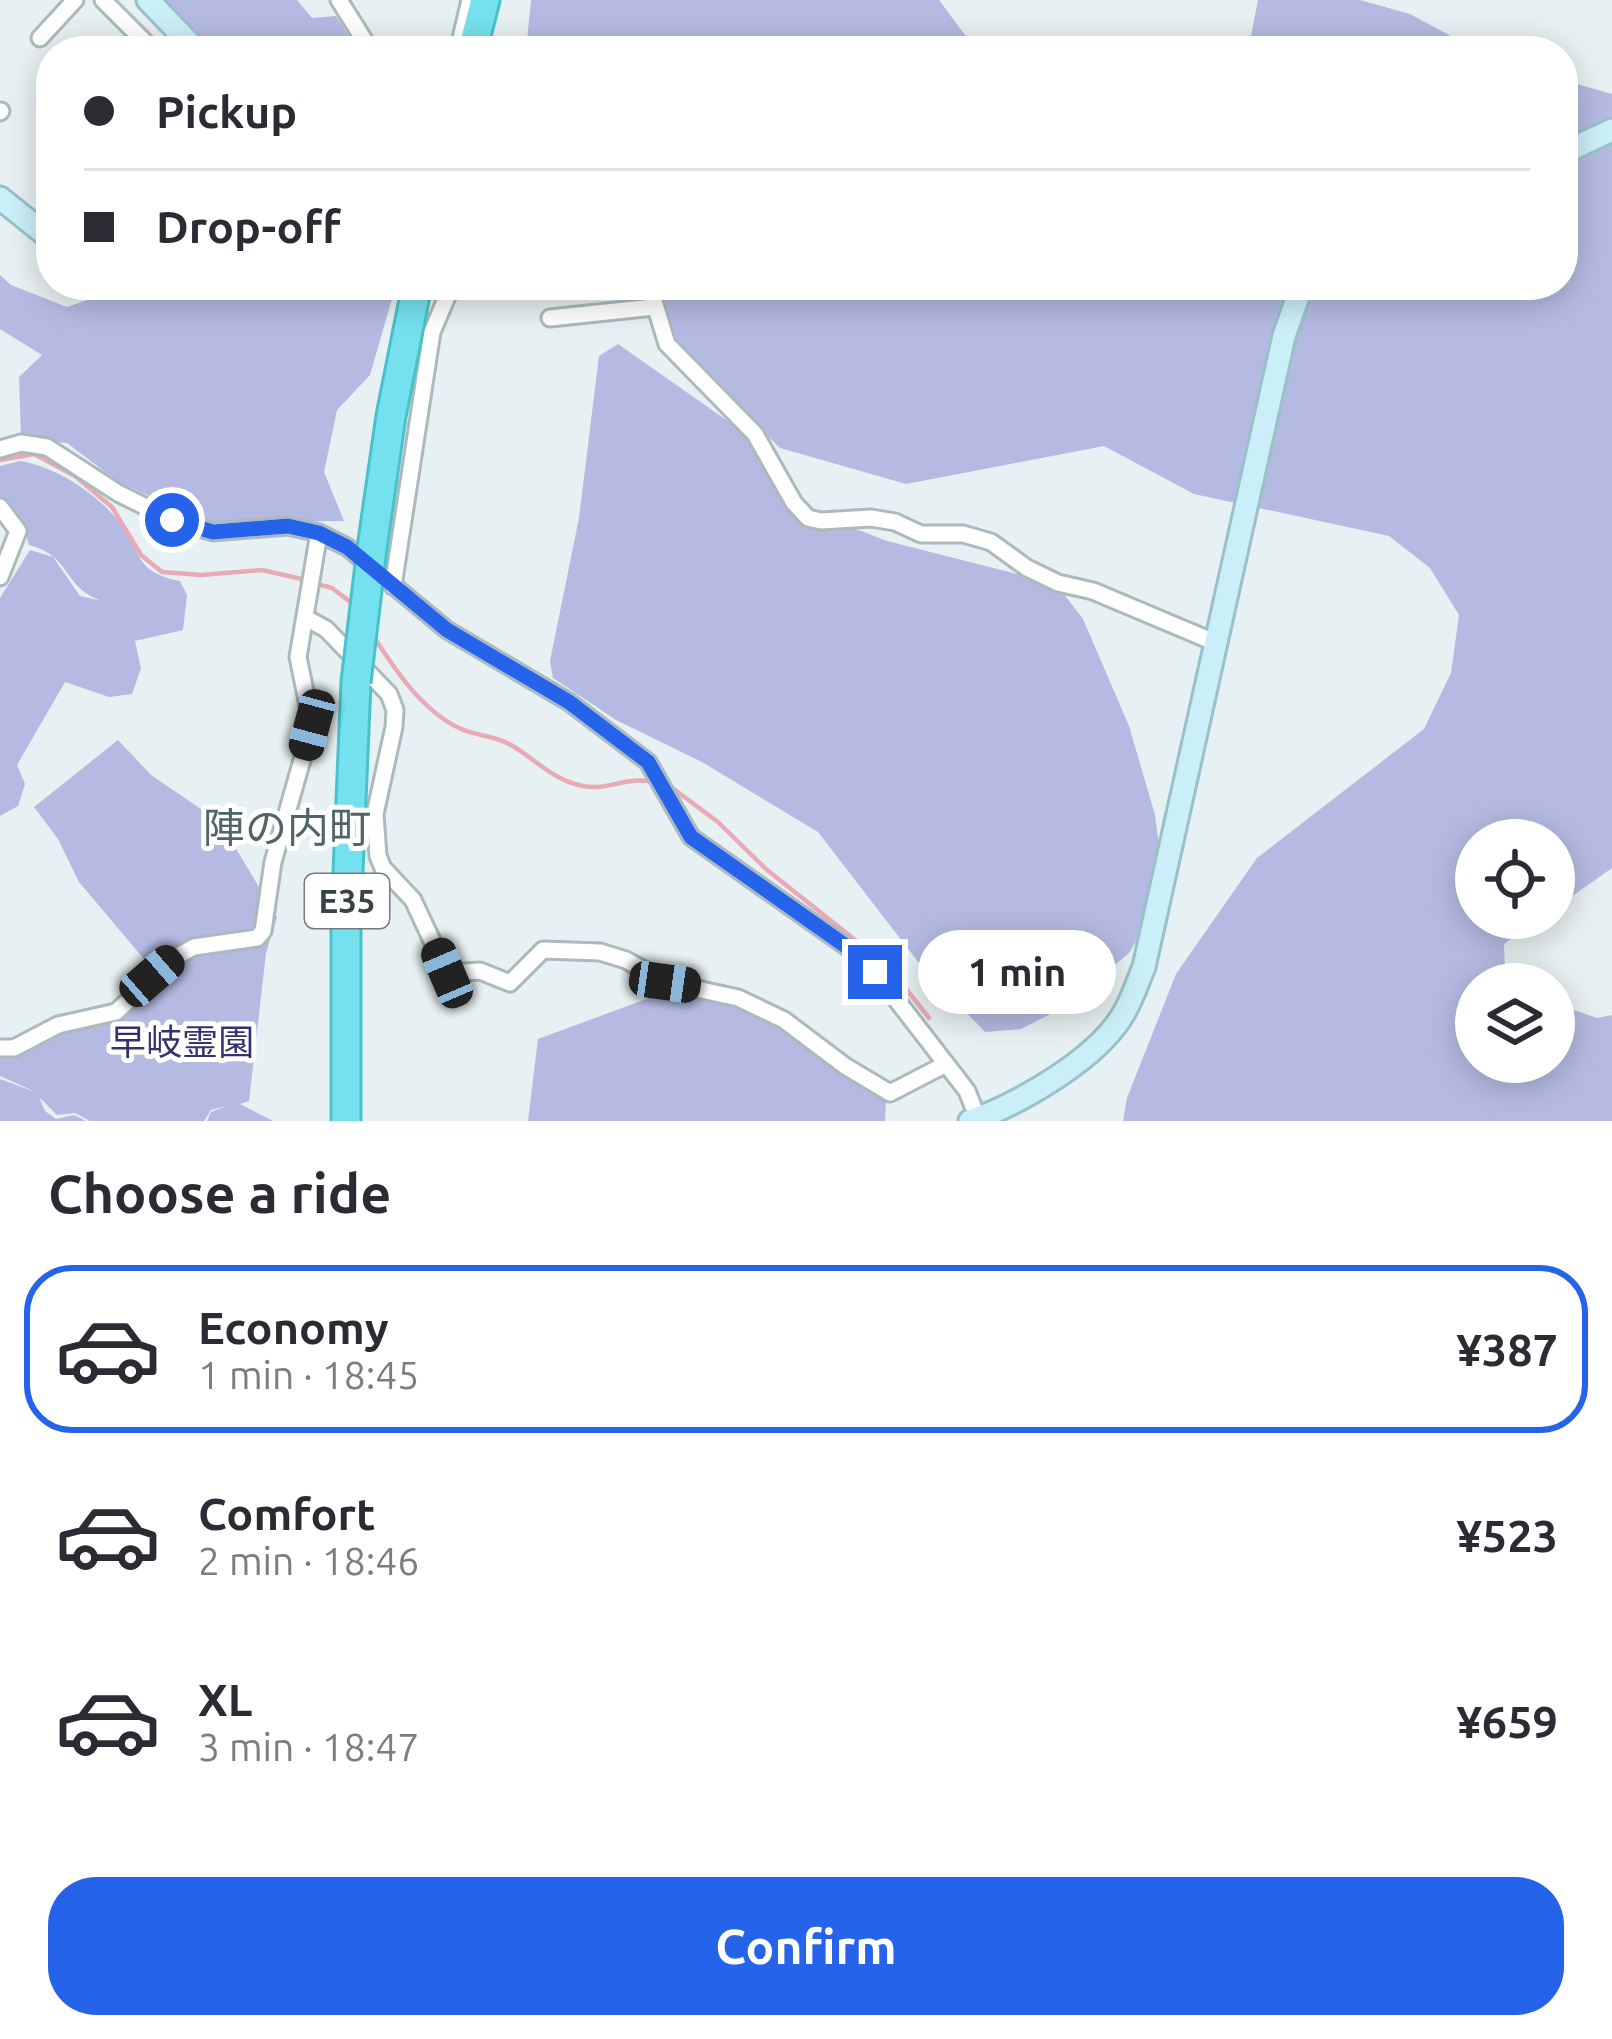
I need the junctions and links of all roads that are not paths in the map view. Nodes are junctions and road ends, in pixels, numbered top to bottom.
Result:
1 (75, 0) edge
2 (103, 0) edge
3 (148, 0) edge
4 (339, 0) edge
5 (470, 0) edge
6 (485, 0) edge
7 (42, 36) edge
8 (139, 36) edge
9 (183, 36) edge
10 (362, 36) edge
11 (462, 36) edge
12 (476, 36) edge
13 (1612, 130) edge
14 (1578, 146) edge
15 (0, 197) edge
16 (36, 227) edge
17 (415, 300) edge
18 (445, 300) edge
19 (652, 300) edge
20 (1297, 300) edge
21 (654, 307) junction
22 (550, 318) dead end
23 (0, 449) edge
24 (0, 507) edge
25 (319, 533) junction
26 (0, 577) edge
27 (393, 586) junction
28 (306, 618) junction
29 (1214, 642) junction
30 (0, 1048) edge
31 (944, 1065) junction
32 (976, 1120) edge
33 (346, 1121) edge

1 - 7 street
2 - 8 street
3 - 9 street
4 - 10 street
5 - 11 street
6 - 12 highway
13 - 14 street
15 - 16 street
17 - 33 highway, E35, bridge
18 - 27 street
19 - 21 street
20 - 29 street
21 - 22 street
21 - 29 street
23 - 25 street
24 - 26 street
25 - 27 street
25 - 28 street
27 - 31 street
28 - 30 street
28 - 31 street
29 - 32 street
31 - 32 street

